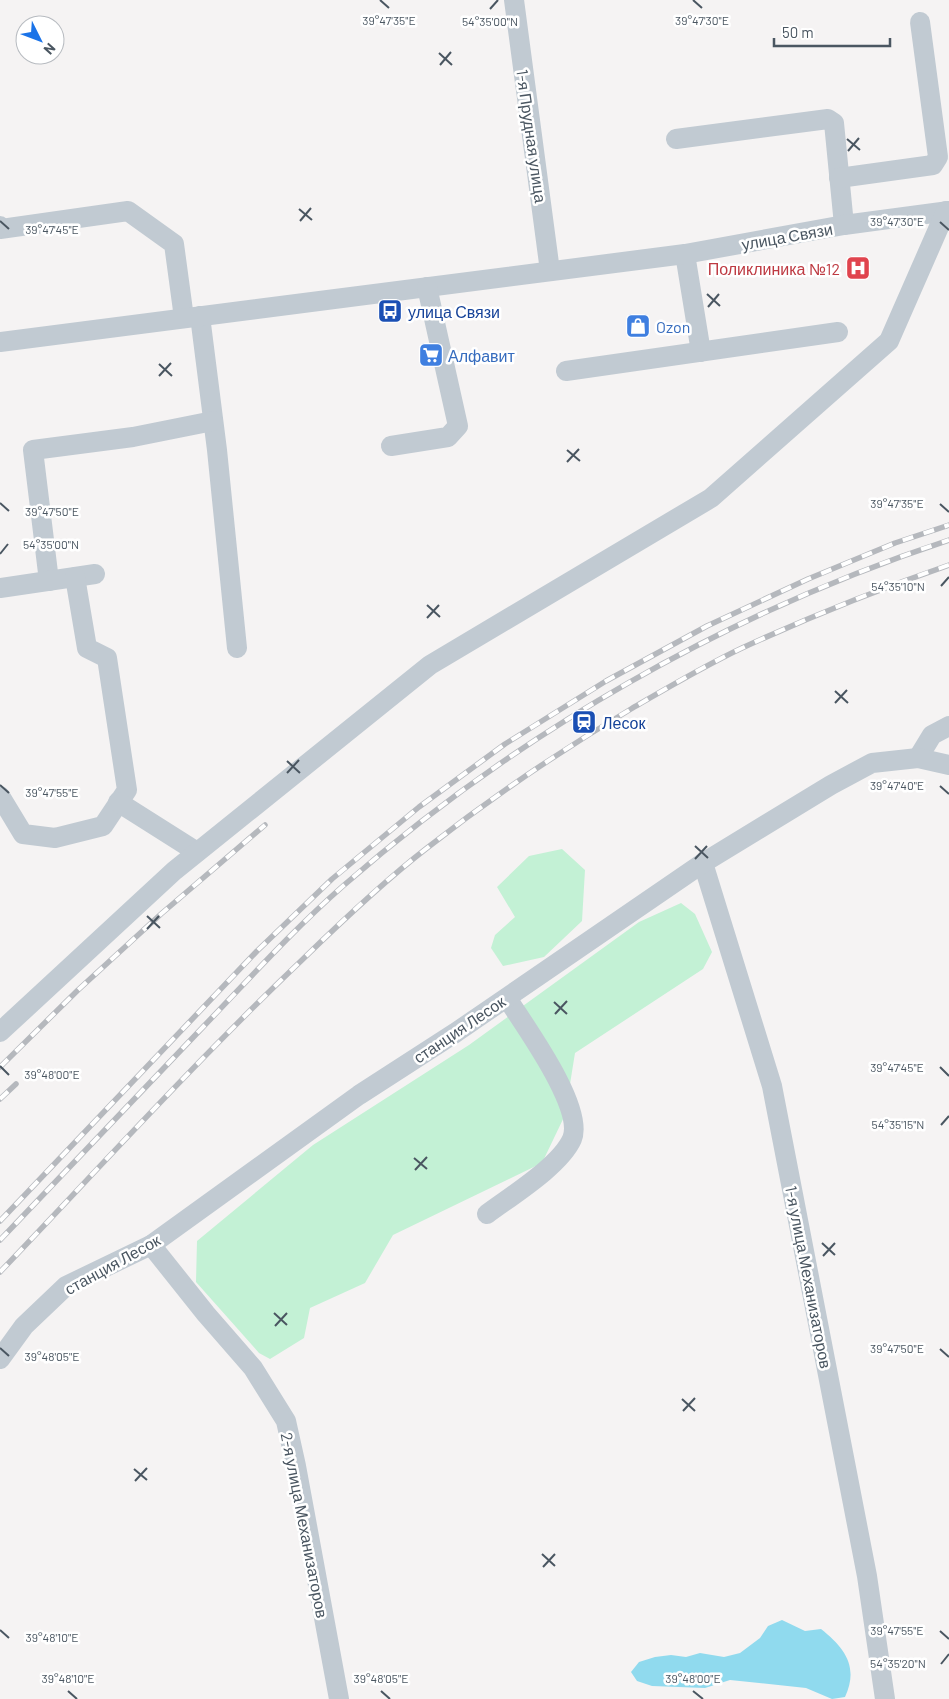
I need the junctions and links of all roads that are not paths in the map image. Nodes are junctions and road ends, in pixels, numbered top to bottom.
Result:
1 (514, 0) edge
2 (920, 22) dead end
3 (676, 140) dead end
4 (839, 178) junction
5 (947, 211) edge
6 (844, 225) junction
7 (0, 226) edge
8 (686, 254) junction
9 (550, 271) junction
10 (427, 287) junction
11 (192, 317) junction
12 (838, 332) dead end
13 (0, 342) edge
14 (701, 352) junction
15 (566, 371) dead end
16 (213, 421) junction
17 (391, 446) dead end
18 (95, 574) dead end
19 (75, 577) junction
20 (50, 581) junction
21 (0, 588) edge
22 (237, 648) dead end
23 (949, 726) edge
24 (918, 758) junction
25 (949, 765) edge
26 (0, 796) edge
27 (118, 802) junction
28 (198, 852) junction
29 (703, 863) junction
30 (507, 998) junction
31 (0, 1032) edge
32 (487, 1214) dead end
33 (151, 1245) junction
34 (0, 1359) edge
35 (339, 1699) edge
36 (885, 1699) edge

1 - 9 street, 1-я Прудная улица
2 - 4 street
3 - 4 street
4 - 6 street
5 - 6 street, улица Связи
5 - 28 street
6 - 8 street, улица Связи
7 - 11 street
8 - 9 street, улица Связи
8 - 14 street
9 - 10 street, улица Связи
10 - 11 street, улица Связи
10 - 17 street
11 - 13 street, улица Связи
11 - 16 street
12 - 14 street
14 - 15 street
16 - 20 street
16 - 22 street
18 - 19 street
19 - 20 street
19 - 27 street
20 - 21 street
23 - 24 street
24 - 25 street, станция Лесок
24 - 29 street, станция Лесок
26 - 27 street
27 - 28 street
28 - 31 street
29 - 30 street, станция Лесок
29 - 36 street, 1-я улица Механизаторов
30 - 32 street
30 - 33 street, станция Лесок
33 - 34 street, станция Лесок
33 - 35 street, 2-я улица Механизаторов

